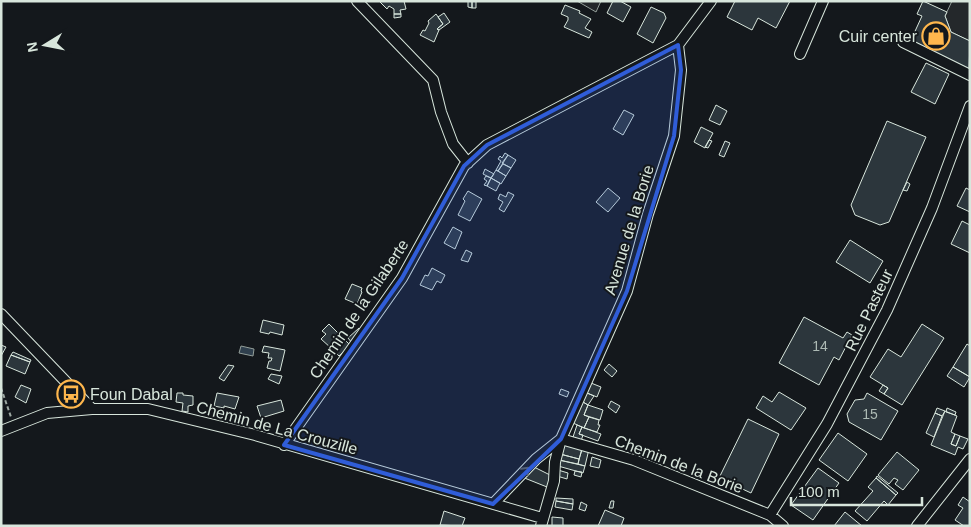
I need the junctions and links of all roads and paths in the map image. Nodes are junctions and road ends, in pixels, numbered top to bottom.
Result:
1 (357, 1) edge
2 (711, 1) edge
3 (823, 1) edge
4 (903, 42) dead end
5 (678, 45) junction
6 (800, 54) dead end
7 (970, 75) edge
8 (970, 106) edge
9 (468, 163) junction
10 (1, 314) edge
11 (1, 388) edge
12 (92, 410) junction
13 (14, 426) junction
14 (1, 431) edge
15 (562, 439) junction
16 (284, 445) junction
17 (970, 459) edge
18 (493, 504) junction
19 (770, 516) junction
20 (541, 522) edge
21 (783, 526) edge
22 (917, 526) edge

1 - 9 street
2 - 5 street
3 - 6 street
4 - 7 street
5 - 9 street, Chemin de la Gilaberte
5 - 15 street, Avenue de la Borie
8 - 19 street, Rue Pasteur
9 - 16 street, Chemin de la Gilaberte
10 - 12 street
11 - 13 path
12 - 13 street, Chemin de La Crouzille
12 - 16 street, Chemin de La Crouzille
13 - 14 street, Chemin de La Crouzille
18 -> 15 street
15 - 19 street, Chemin de la Borie
15 - 20 street, Avenue de la Borie
16 - 18 street, Chemin de La Crouzille
17 - 22 street
18 - 20 street, Chemin de La Crouzille
19 - 21 street, Chemin de la Borie

